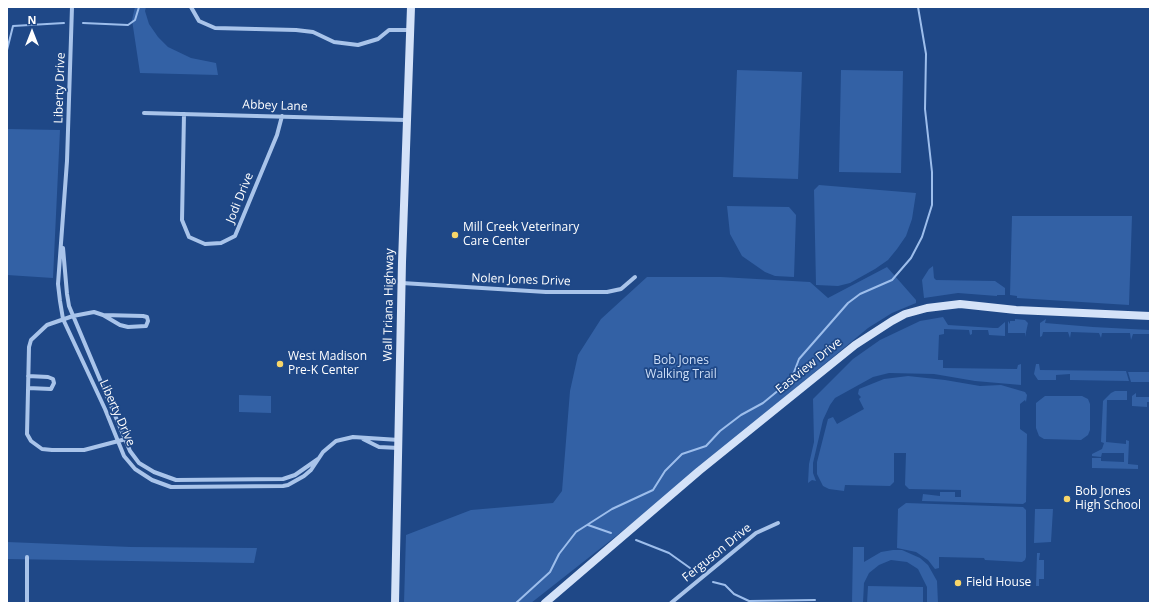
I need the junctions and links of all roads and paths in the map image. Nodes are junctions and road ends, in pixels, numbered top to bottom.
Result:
1 (72, 7) edge
2 (191, 7) edge
3 (411, 7) edge
4 (410, 30) junction
5 (144, 112) dead end
6 (184, 114) junction
7 (282, 116) junction
8 (406, 120) junction
9 (62, 242) junction
10 (635, 277) dead end
11 (402, 283) junction
12 (103, 315) junction
13 (73, 316) junction
14 (1150, 316) edge
15 (63, 319) junction
16 (28, 376) junction
17 (28, 388) junction
18 (126, 438) junction
19 (362, 438) junction
20 (118, 441) junction
21 (399, 444) junction
22 (318, 458) junction
23 (778, 523) dead end
24 (27, 557) dead end
25 (27, 603) edge
26 (395, 603) edge
27 (545, 603) edge
28 (671, 603) edge

1 - 9 street, Liberty Drive
2 - 4 street
3 - 4 street, Wall Triana Highway
4 - 8 street, Wall Triana Highway
5 - 6 street, Abbey Lane
6 - 7 street, Abbey Lane
6 - 7 street, Jodi Drive
7 - 8 street, Abbey Lane
8 - 11 street, Wall Triana Highway
9 - 13 street, Liberty Drive
9 - 15 street, Liberty Drive
10 - 11 street, Nolen Jones Drive
11 - 21 street, Wall Triana Highway
12 - 12 street
12 - 13 street
13 - 15 street
13 - 18 street, Liberty Drive
14 - 27 street, Eastview Drive
15 - 16 street
15 - 20 street, Liberty Drive
16 - 17 street
16 - 17 street
17 - 20 street
18 - 20 street
18 - 22 street, Liberty Drive
19 - 21 street, Liberty Drive
19 - 21 street, Liberty Drive
19 - 22 street, Liberty Drive
20 - 22 street, Liberty Drive
21 - 26 street, Wall Triana Highway
23 - 28 street, Ferguson Drive
24 - 25 street

